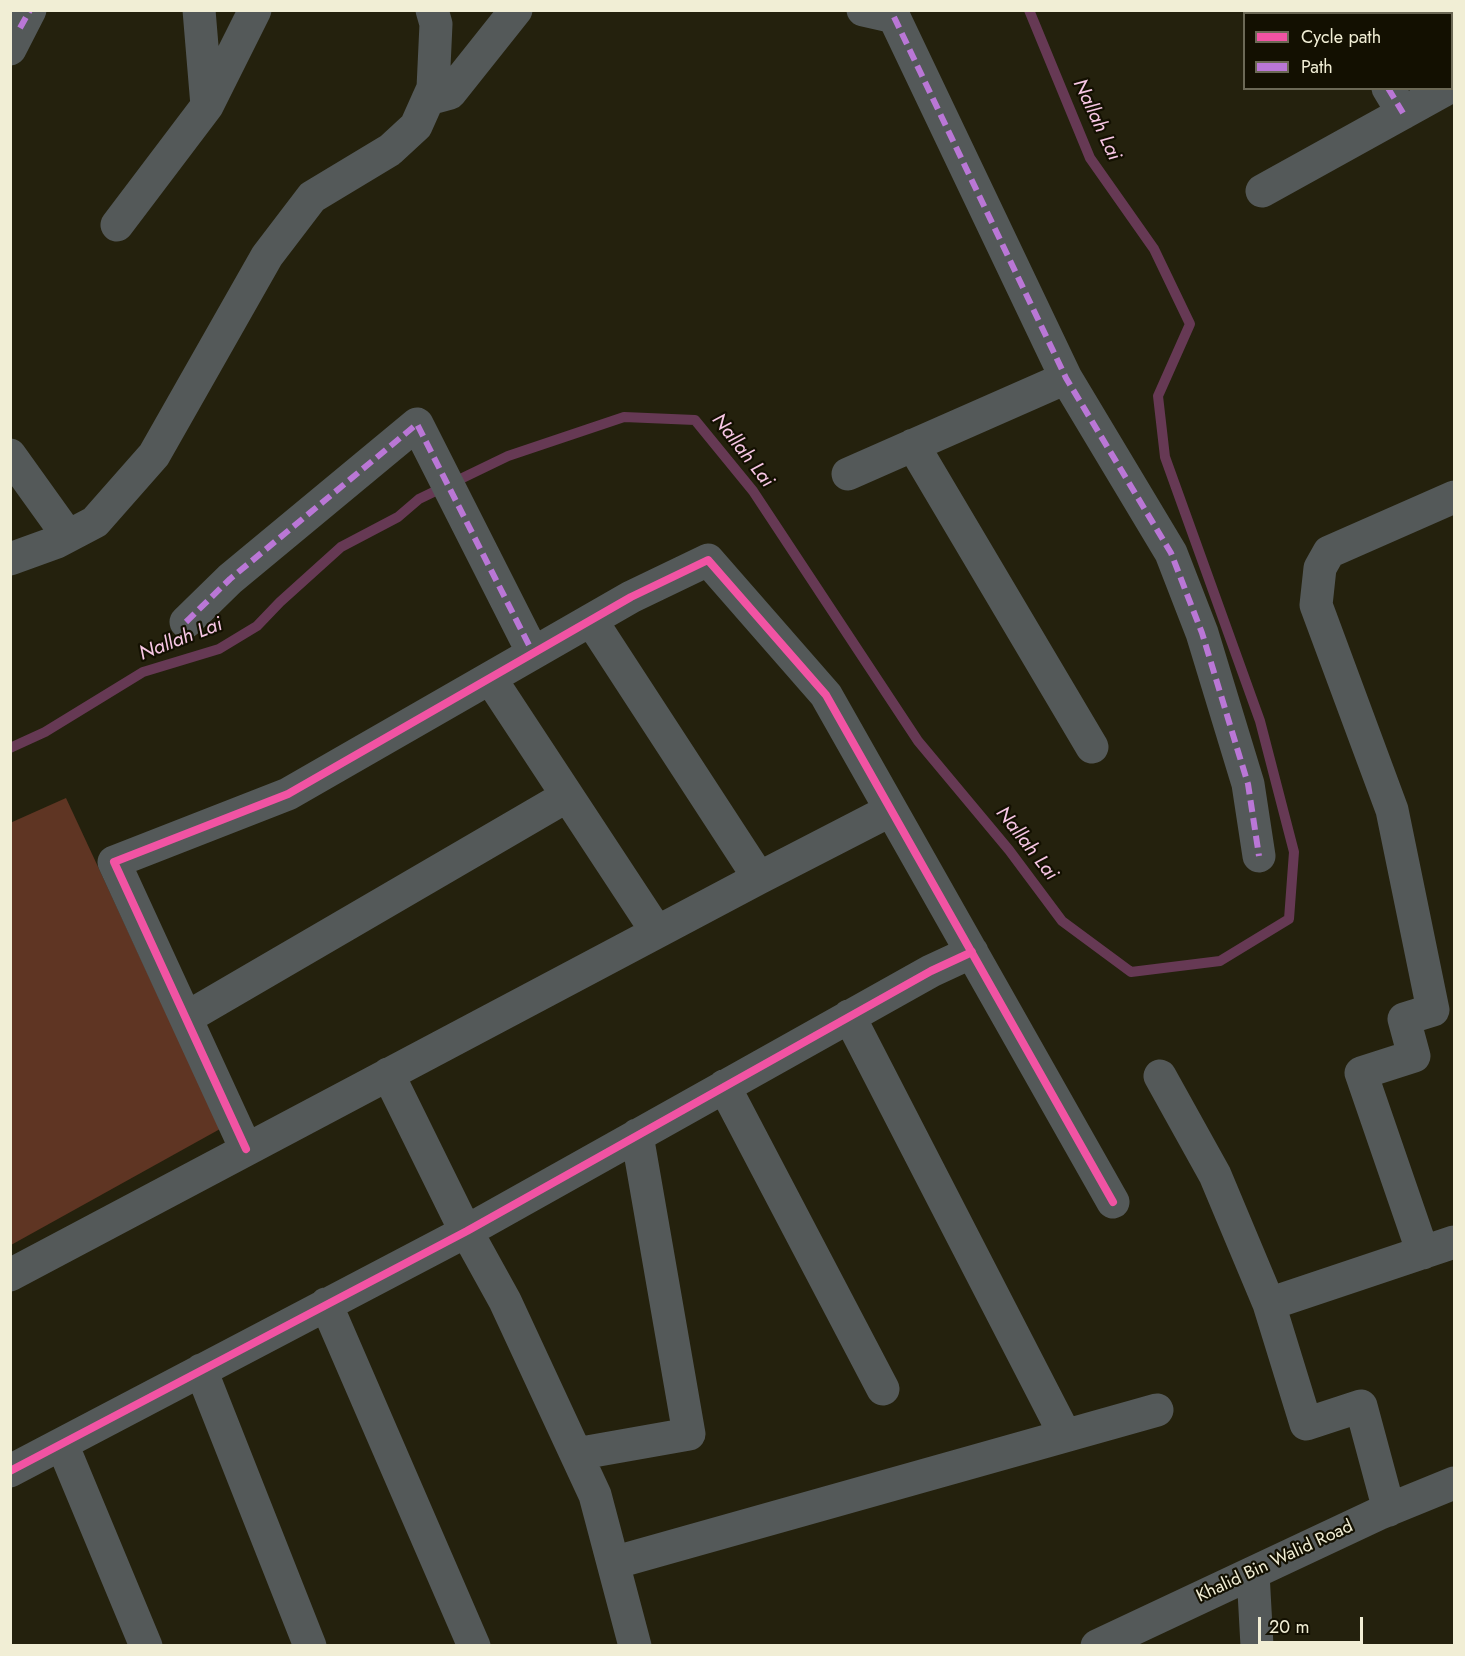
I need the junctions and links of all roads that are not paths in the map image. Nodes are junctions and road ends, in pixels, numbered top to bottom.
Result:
1 (199, 10) edge
2 (255, 10) edge
3 (432, 10) edge
4 (516, 10) edge
5 (874, 12) edge
6 (1439, 90) edge
7 (428, 99) junction
8 (1395, 101) edge
9 (207, 106) junction
10 (1262, 191) dead end
11 (117, 225) dead end
12 (1065, 378) junction
13 (913, 446) junction
14 (10, 455) edge
15 (848, 474) dead end
16 (1455, 497) edge
17 (68, 536) junction
18 (10, 559) edge
19 (591, 620) junction
20 (186, 622) dead end
21 (533, 653) junction
22 (490, 678) junction
23 (1092, 747) dead end
24 (567, 796) junction
25 (891, 810) junction
26 (1259, 856) dead end
27 (759, 878) junction
28 (657, 932) junction
29 (972, 952) junction
30 (849, 1016) junction
31 (186, 1018) junction
32 (388, 1074) junction
33 (1160, 1076) dead end
34 (724, 1086) junction
35 (637, 1135) junction
36 (246, 1149) junction
37 (1113, 1202) dead end
38 (467, 1231) junction
39 (1455, 1242) edge
40 (1422, 1253) junction
41 (10, 1275) edge
42 (326, 1304) junction
43 (1269, 1304) junction
44 (201, 1370) junction
45 (883, 1389) dead end
46 (1157, 1410) dead end
47 (1065, 1436) junction
48 (63, 1444) junction
49 (576, 1454) junction
50 (10, 1472) edge
51 (1455, 1483) edge
52 (1389, 1510) junction
53 (613, 1563) junction
54 (1253, 1573) junction
55 (146, 1646) edge
56 (310, 1646) edge
57 (474, 1646) edge
58 (635, 1646) edge
59 (1097, 1646) edge
60 (1257, 1646) edge

1 - 9 street
2 - 9 street
3 - 7 street
4 - 7 street
5 - 12 street
6 - 8 street
7 - 17 street
8 - 10 street
9 - 11 street
12 - 13 street
12 - 26 street
13 - 15 street
13 - 23 street
14 - 17 street
16 - 40 street
17 - 18 street
19 - 21 street
19 - 25 street
19 - 27 street
20 - 21 street
21 - 22 street
22 - 24 street
22 - 31 street
24 - 28 street
24 - 31 street
25 - 27 street
25 - 29 street
27 - 28 street
28 - 32 street
29 - 30 street
29 - 37 street
30 - 34 street
30 - 47 street
31 - 36 street
32 - 36 street
32 - 38 street
33 - 43 street
34 - 35 street
34 - 45 street
35 - 38 street
35 - 49 street
36 - 41 street
38 - 42 street
38 - 49 street
39 - 40 street
40 - 43 street
42 - 44 street
42 - 57 street
43 - 52 street
44 - 48 street
44 - 56 street
46 - 47 street
47 - 53 street
48 - 50 street
48 - 55 street
49 - 53 street
51 - 52 street, Khalid Bin Walid Road
52 - 54 street, Khalid Bin Walid Road
53 - 58 street
54 - 59 street, Khalid Bin Walid Road
54 - 60 street

